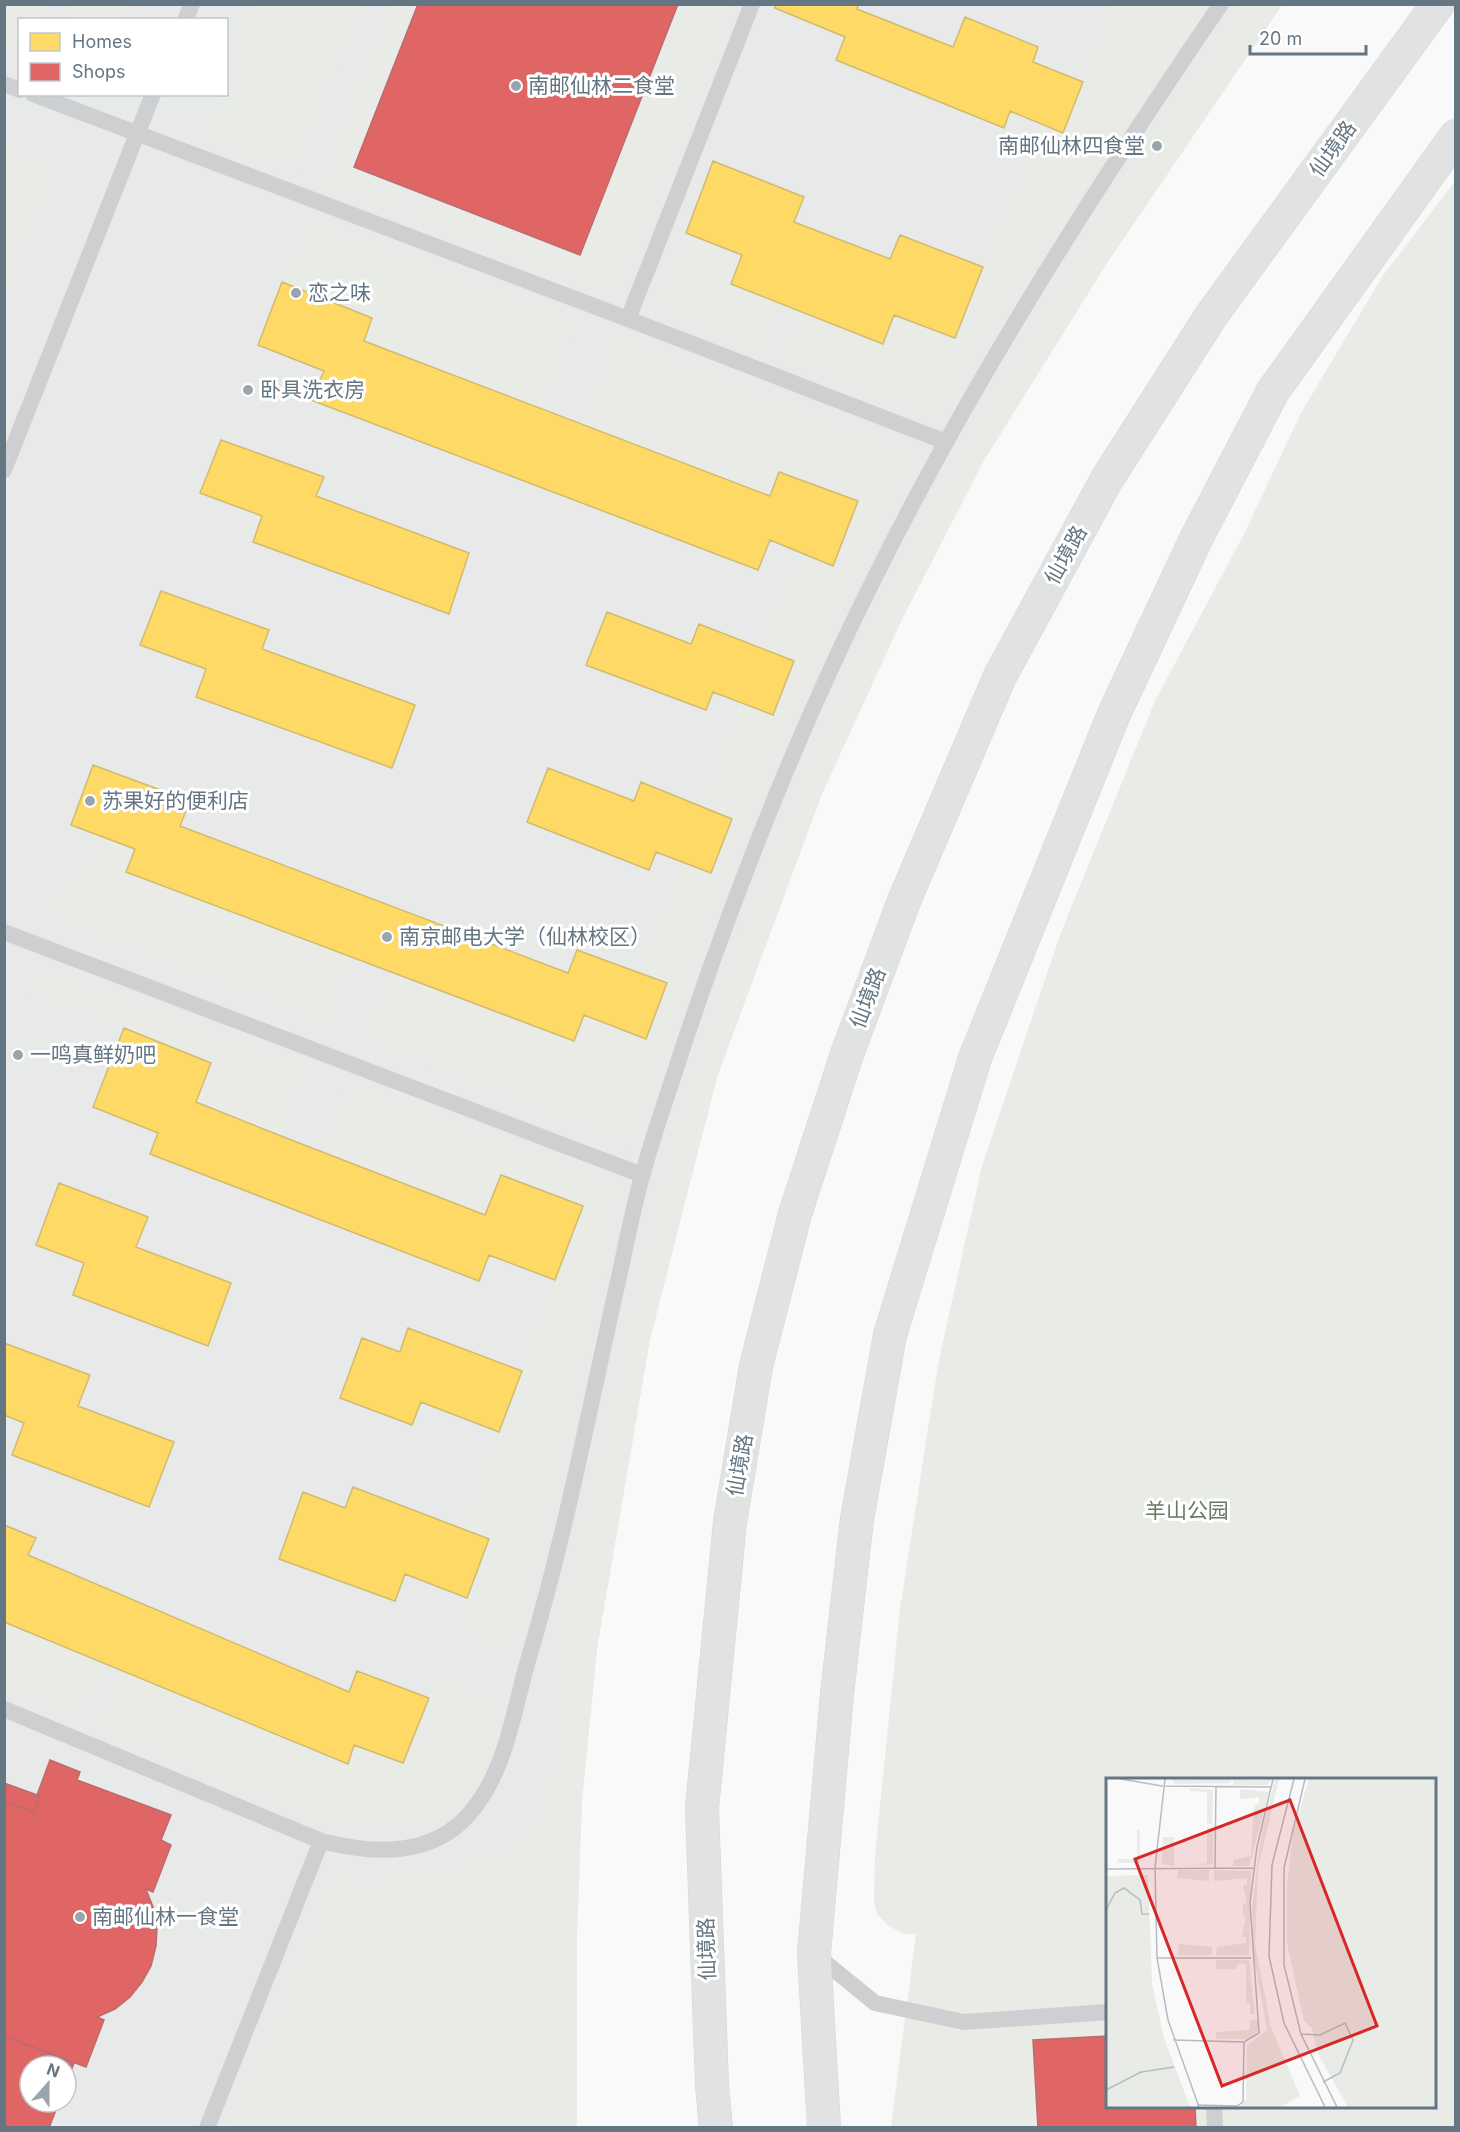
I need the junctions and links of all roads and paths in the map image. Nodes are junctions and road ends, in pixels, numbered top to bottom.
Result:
1 (192, 4) edge
2 (752, 4) edge
3 (1221, 4) edge
4 (1438, 4) edge
5 (186, 18) edge
6 (38, 96) edge
7 (152, 96) edge
8 (136, 133) junction
9 (1455, 136) edge
10 (628, 319) junction
11 (946, 442) junction
12 (4, 470) edge
13 (4, 932) edge
14 (642, 1175) junction
15 (4, 1708) edge
16 (321, 1841) junction
17 (814, 1953) junction
18 (1106, 2012) edge
19 (1214, 2108) edge
20 (207, 2127) edge
21 (716, 2127) edge
22 (824, 2127) edge
23 (1215, 2127) edge

1 - 5 lane
2 - 10 lane
3 - 11 lane
4 - 21 main road, 仙境路
6 - 8 lane
7 - 8 lane
8 - 10 lane
8 - 12 lane
9 - 17 main road
10 - 11 lane
11 - 14 lane
13 - 14 lane
14 - 16 lane
15 - 16 lane
16 - 20 lane
17 - 18 lane
17 - 22 main road
19 - 23 lane

